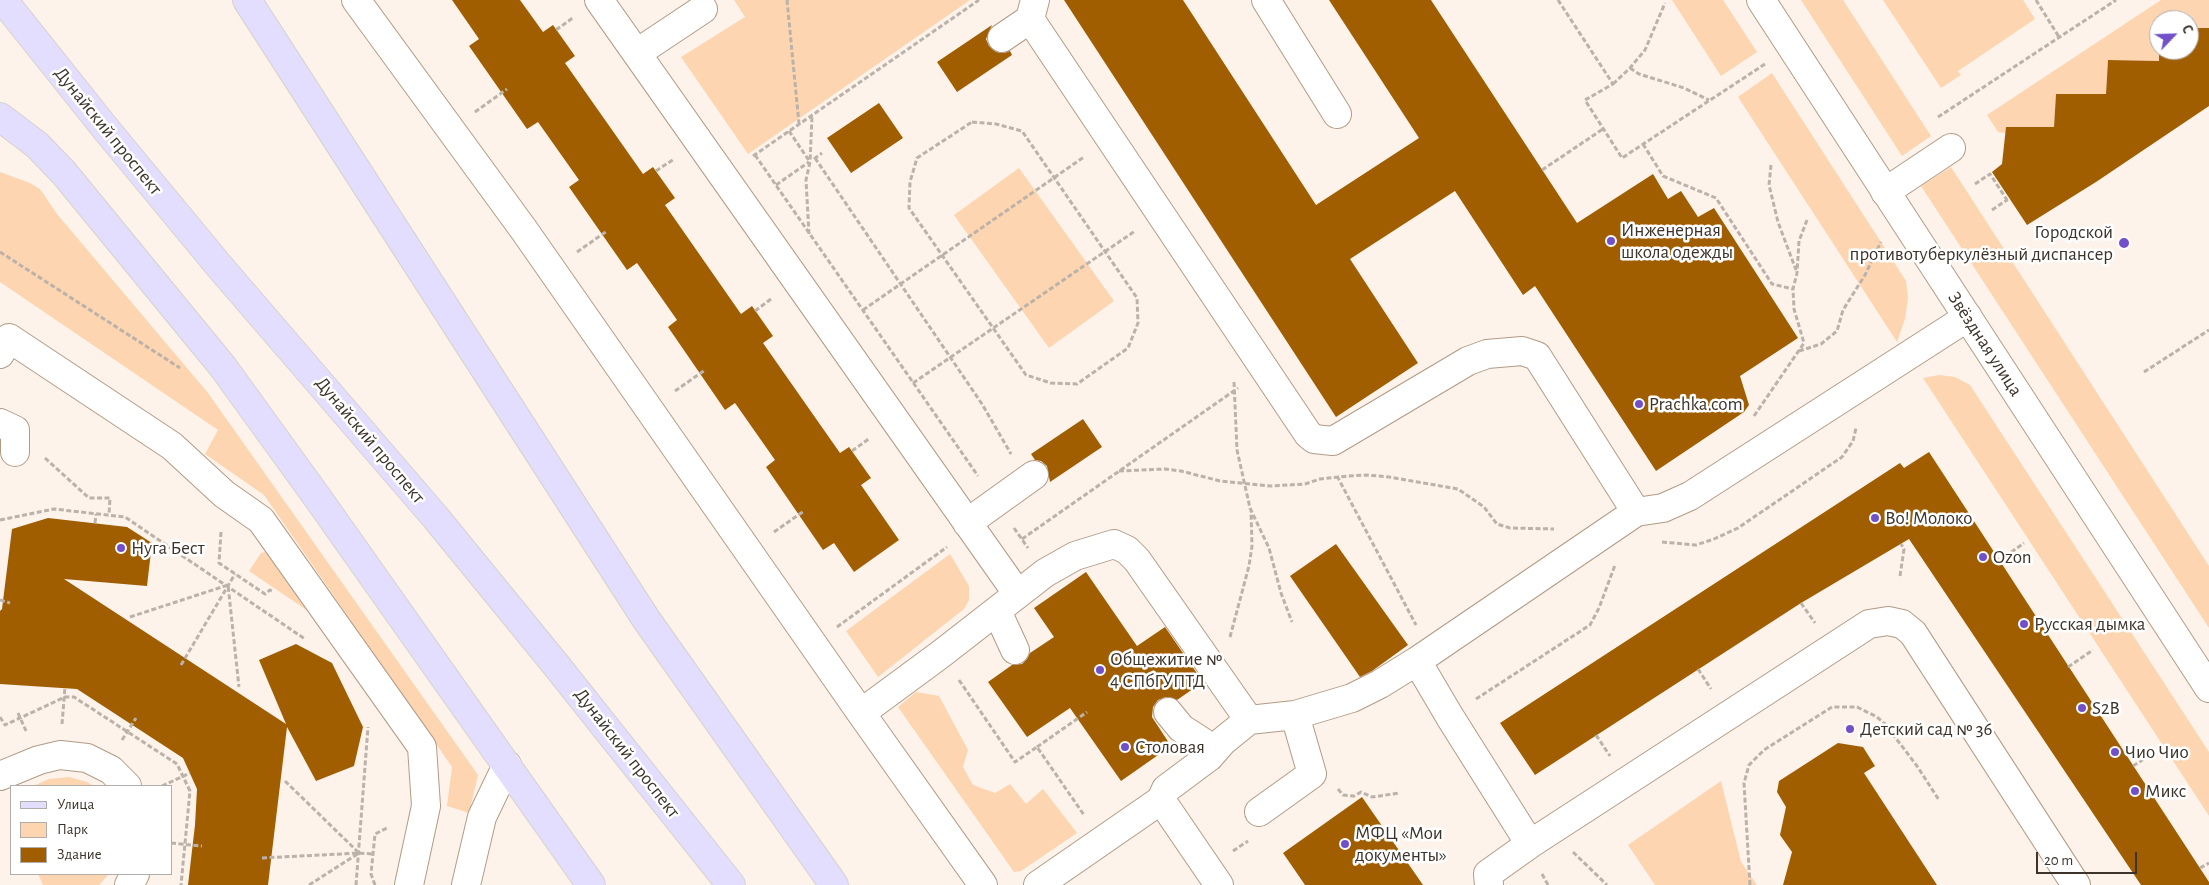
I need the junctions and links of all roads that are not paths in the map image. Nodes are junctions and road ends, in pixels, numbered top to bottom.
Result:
1 (3, 0) edge
2 (356, 0) edge
3 (1266, 0) edge
4 (1760, 0) edge
5 (589, 6) edge
6 (251, 7) edge
7 (703, 9) dead end
8 (1032, 10) edge
9 (1002, 38) dead end
10 (636, 53) junction
11 (1337, 114) dead end
12 (0, 118) edge
13 (1951, 148) dead end
14 (1891, 201) junction
15 (1968, 317) junction
16 (0, 354) edge
17 (1030, 478) road end
18 (1636, 512) junction
19 (970, 526) junction
20 (1017, 593) junction
21 (997, 611) junction
22 (1015, 650) dead end
23 (1424, 656) junction
24 (2209, 688) edge
25 (1168, 712) dead end
26 (861, 714) junction
27 (1295, 715) junction
28 (1249, 720) junction
29 (1215, 750) junction
30 (506, 765) junction
31 (0, 776) edge
32 (125, 785) edge
33 (1161, 800) junction
34 (1259, 812) dead end
35 (1540, 838) junction
36 (409, 885) edge
37 (466, 885) edge
38 (591, 885) edge
39 (731, 885) edge
40 (834, 885) edge
41 (983, 885) edge
42 (1038, 885) edge
43 (1219, 885) edge
44 (1489, 885) edge
45 (2076, 885) edge

1 - 39 main road, Дунайский проспект
2 - 26 street
3 - 11 street
4 - 14 street, Звёздная улица
5 - 10 street
6 - 40 main road
7 - 10 street
8 - 9 street
8 - 18 street
10 - 19 street
12 - 30 main road
13 - 14 street
14 - 15 street, Звёздная улица
15 - 18 street
15 - 24 street, Звёздная улица
16 - 36 street
17 - 19 street
18 - 23 street
19 - 20 street
20 - 21 street
20 - 28 street
21 - 22 street
21 - 26 street
23 - 27 street
23 - 35 street
25 - 29 street
26 - 41 street
27 - 28 street
27 - 34 street
28 - 29 street
29 - 33 street
30 - 37 street
30 - 38 main road
31 - 32 street
33 - 42 street
33 - 43 street
35 - 44 street
35 - 45 street

